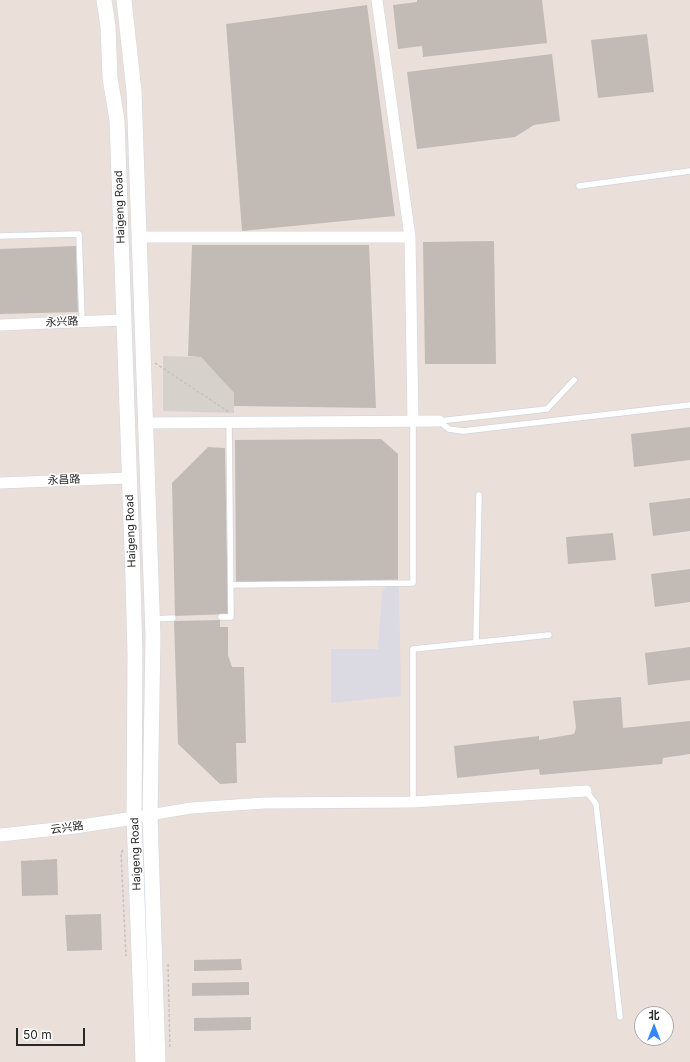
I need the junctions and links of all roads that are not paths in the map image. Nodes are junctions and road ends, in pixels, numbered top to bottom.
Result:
1 (104, 0) edge
2 (124, 0) edge
3 (376, 0) edge
4 (690, 171) edge
5 (578, 186) dead end
6 (0, 236) edge
7 (138, 237) junction
8 (410, 238) junction
9 (124, 320) junction
10 (82, 321) junction
11 (0, 325) edge
12 (574, 380) dead end
13 (690, 406) edge
14 (413, 421) junction
15 (438, 421) junction
16 (229, 422) junction
17 (145, 423) junction
18 (128, 478) junction
19 (0, 483) edge
20 (479, 495) dead end
21 (231, 585) junction
22 (221, 617) dead end
23 (172, 618) dead end
24 (152, 619) junction
25 (549, 635) dead end
26 (476, 642) junction
27 (586, 791) joint
28 (413, 802) junction
29 (150, 815) junction
30 (134, 818) junction
31 (0, 834) edge
32 (620, 1017) dead end
33 (153, 1057) edge
34 (136, 1062) edge

1 - 9 main road, Haigeng Road
2 - 7 main road, Haigeng Road
3 - 8 street
4 - 5 lane
6 - 10 lane
7 - 8 street
7 - 17 main road, Haigeng Road
8 - 14 street
9 - 10 street, 永兴路
9 - 18 main road, Haigeng Road
10 - 11 street, 永兴路
12 - 15 lane
13 - 15 lane
14 - 15 street
14 - 16 street
14 - 21 lane
16 - 17 street
16 - 21 lane
17 - 24 main road, Haigeng Road
18 - 19 street, 永昌路
18 - 30 main road, Haigeng Road
20 - 26 lane
21 - 22 lane
23 - 24 lane
24 - 29 main road, Haigeng Road
25 - 26 lane
26 - 28 lane
27 - 28 street
27 - 32 lane
28 - 29 street
29 - 30 street
29 - 33 main road, Haigeng Road
30 - 31 street, 云兴路
30 - 33 main road, Haigeng Road
33 - 34 street

